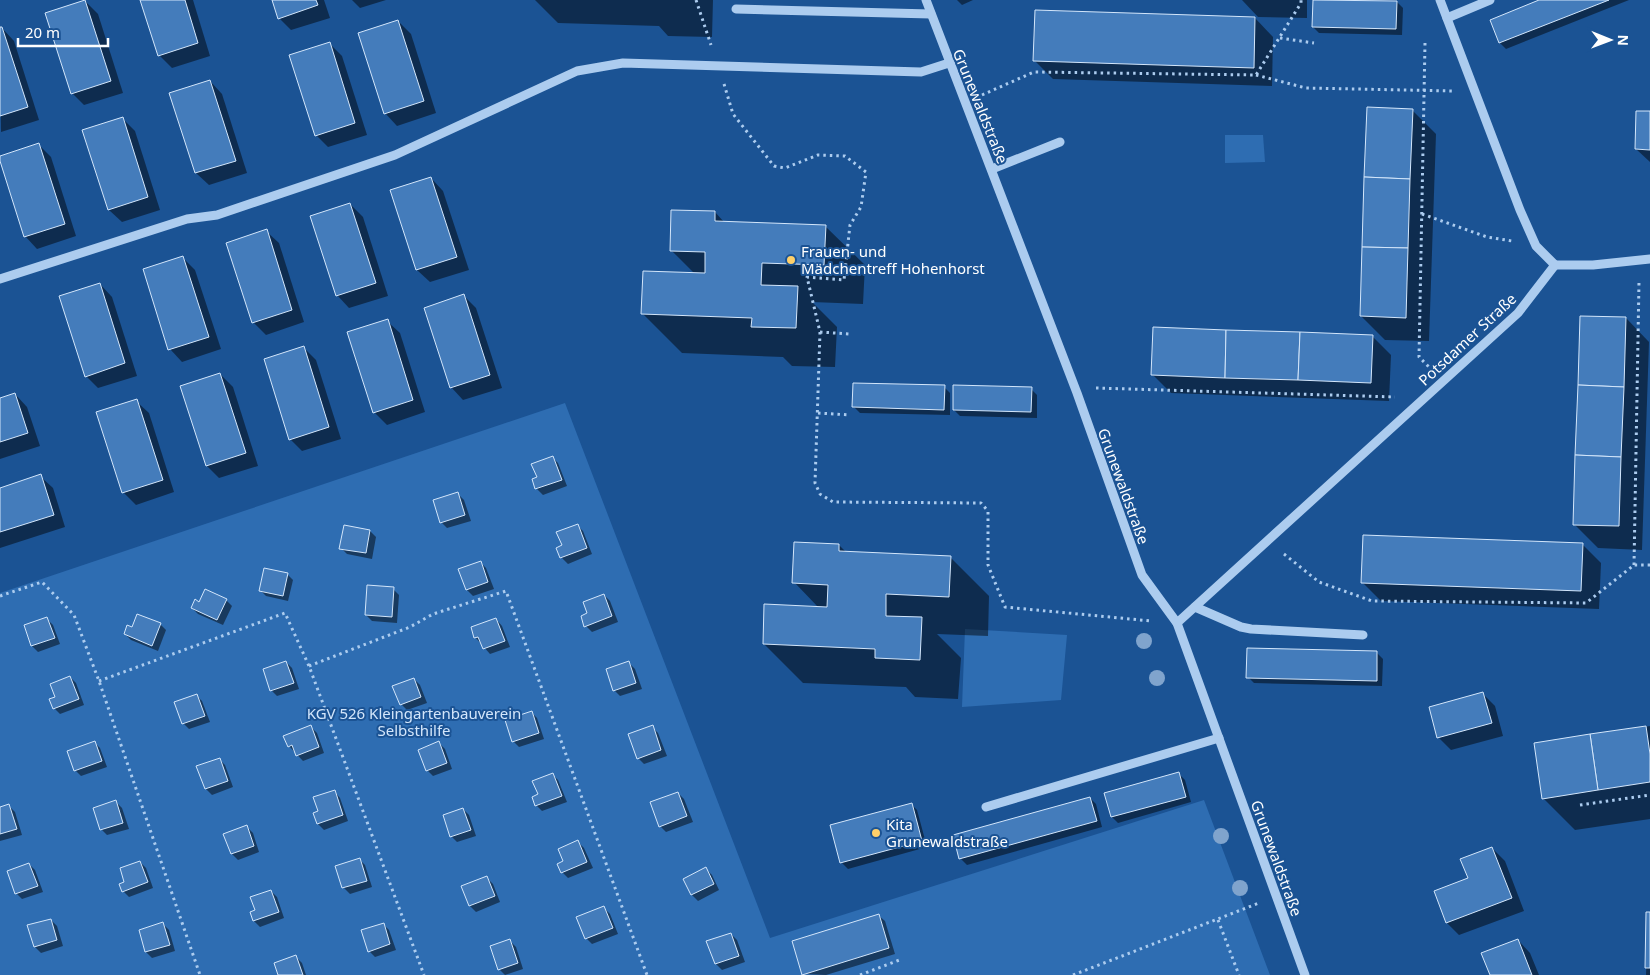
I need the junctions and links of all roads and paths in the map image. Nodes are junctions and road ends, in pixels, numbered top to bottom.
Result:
1 (696, 0) edge
2 (926, 0) edge
3 (1301, 0) edge
4 (1440, 0) edge
5 (1490, 0) edge
6 (736, 10) dead end
7 (931, 14) junction
8 (1447, 18) junction
9 (1280, 38) junction
10 (1314, 43) dead end
11 (1425, 43) dead end
12 (949, 63) junction
13 (718, 66) junction
14 (1256, 75) junction
15 (1424, 91) junction
16 (1475, 91) junction
17 (965, 103) junction
18 (1060, 142) dead end
19 (992, 169) junction
20 (1422, 214) junction
21 (1536, 246) junction
22 (1650, 259) edge
23 (1640, 261) junction
24 (1556, 265) junction
25 (0, 279) edge
26 (820, 332) junction
27 (849, 334) dead end
28 (1443, 381) junction
29 (1077, 393) junction
30 (1425, 398) junction
31 (818, 413) junction
32 (850, 415) dead end
33 (1268, 541) junction
34 (1634, 565) junction
35 (1650, 565) edge
36 (0, 596) edge
37 (1195, 607) junction
38 (1177, 623) junction
39 (1362, 635) dead end
40 (309, 666) junction
41 (99, 681) junction
42 (1219, 738) junction
43 (1650, 795) edge
44 (1580, 805) dead end
45 (986, 807) dead end
46 (1276, 897) junction
47 (1218, 920) junction
48 (902, 959) dead end
49 (200, 975) edge
50 (424, 975) edge
51 (648, 975) edge
52 (860, 975) edge
53 (1073, 975) edge
54 (1239, 975) edge
55 (1306, 975) edge

1 - 13 path
2 - 7 street, Grunewaldstraße
3 - 9 path
4 - 8 street
5 - 8 street
6 - 7 street
7 - 12 street, Grunewaldstraße
8 - 16 street
9 - 10 path
9 - 14 path
11 - 15 path
12 - 13 street
12 - 17 street, Grunewaldstraße
13 - 25 street
13 - 26 path
14 - 15 path
14 - 17 path
15 - 16 path
15 - 20 path
16 - 21 street
17 - 19 street, Grunewaldstraße
18 - 19 street
19 - 29 street, Grunewaldstraße
20 - 21 path
20 - 28 path
21 - 24 street
22 - 23 street
23 - 24 street
23 - 34 path
24 - 28 street, Potsdamer Straße
26 - 27 path
26 - 31 path
28 - 30 street, Potsdamer Straße
29 - 30 path
29 - 38 street, Grunewaldstraße
30 - 33 street, Potsdamer Straße
31 - 32 path
31 - 38 path
33 - 34 path
33 - 37 street, Potsdamer Straße
34 - 35 path
36 - 41 path
37 - 38 street, Potsdamer Straße
37 - 39 street
38 - 42 street, Grunewaldstraße
40 - 41 path
40 - 50 path
40 - 51 path
41 - 49 path
42 - 45 street
42 - 46 street, Grunewaldstraße
43 - 44 path
46 - 47 path
46 - 55 street, Grunewaldstraße
47 - 53 path
47 - 54 path
48 - 52 path

